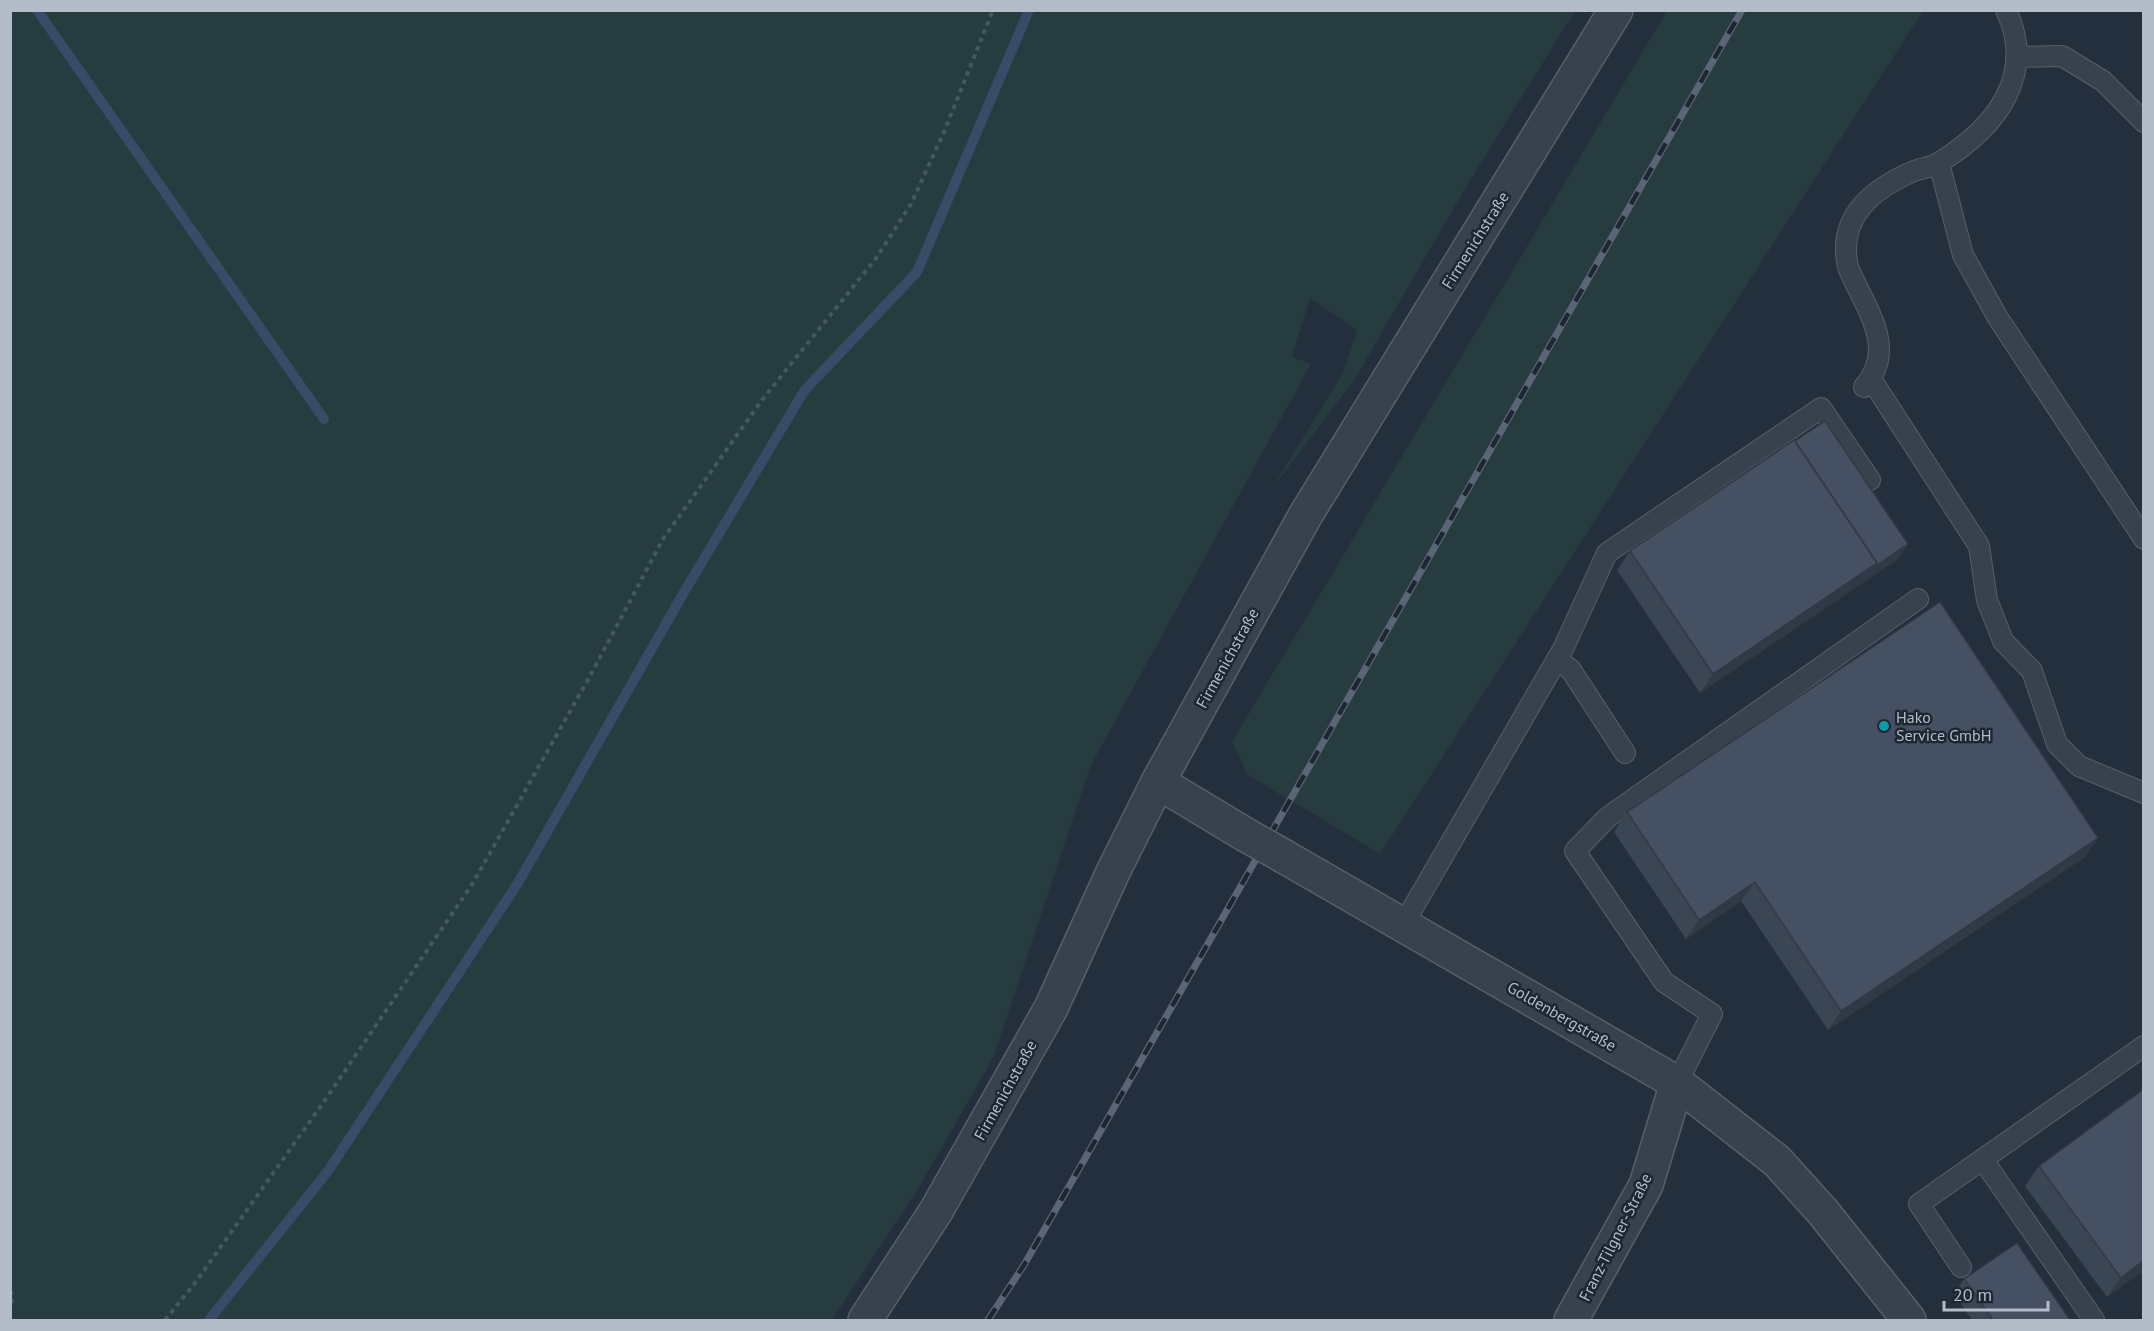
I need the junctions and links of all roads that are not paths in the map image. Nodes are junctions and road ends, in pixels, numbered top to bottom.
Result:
1 (1616, 10) edge
2 (2006, 10) edge
3 (2017, 57) junction
4 (2144, 122) edge
5 (1939, 163) junction
6 (1870, 480) dead end
7 (2144, 539) edge
8 (1918, 599) dead end
9 (1557, 659) junction
10 (1625, 753) dead end
11 (1158, 782) junction
12 (2144, 793) edge
13 (1402, 925) junction
14 (2144, 1046) edge
15 (1677, 1083) junction
16 (1983, 1161) junction
17 (1961, 1267) dead end
18 (865, 1320) edge
19 (1571, 1320) edge
20 (1909, 1320) edge
21 (2094, 1320) edge

1 - 11 street, Firmenichstraße
2 - 3 lane
3 - 4 lane
3 - 5 lane
5 - 7 lane
5 - 12 lane
6 - 9 lane
8 - 15 lane
9 - 10 lane
9 - 13 lane
11 - 13 street, Goldenbergstraße, bridge
11 - 18 street, Firmenichstraße
13 - 15 street, Goldenbergstraße
14 - 16 lane
15 - 19 street, Franz-Tilgner-Straße
15 - 20 street, Goldenbergstraße
16 - 17 lane
16 - 21 lane

